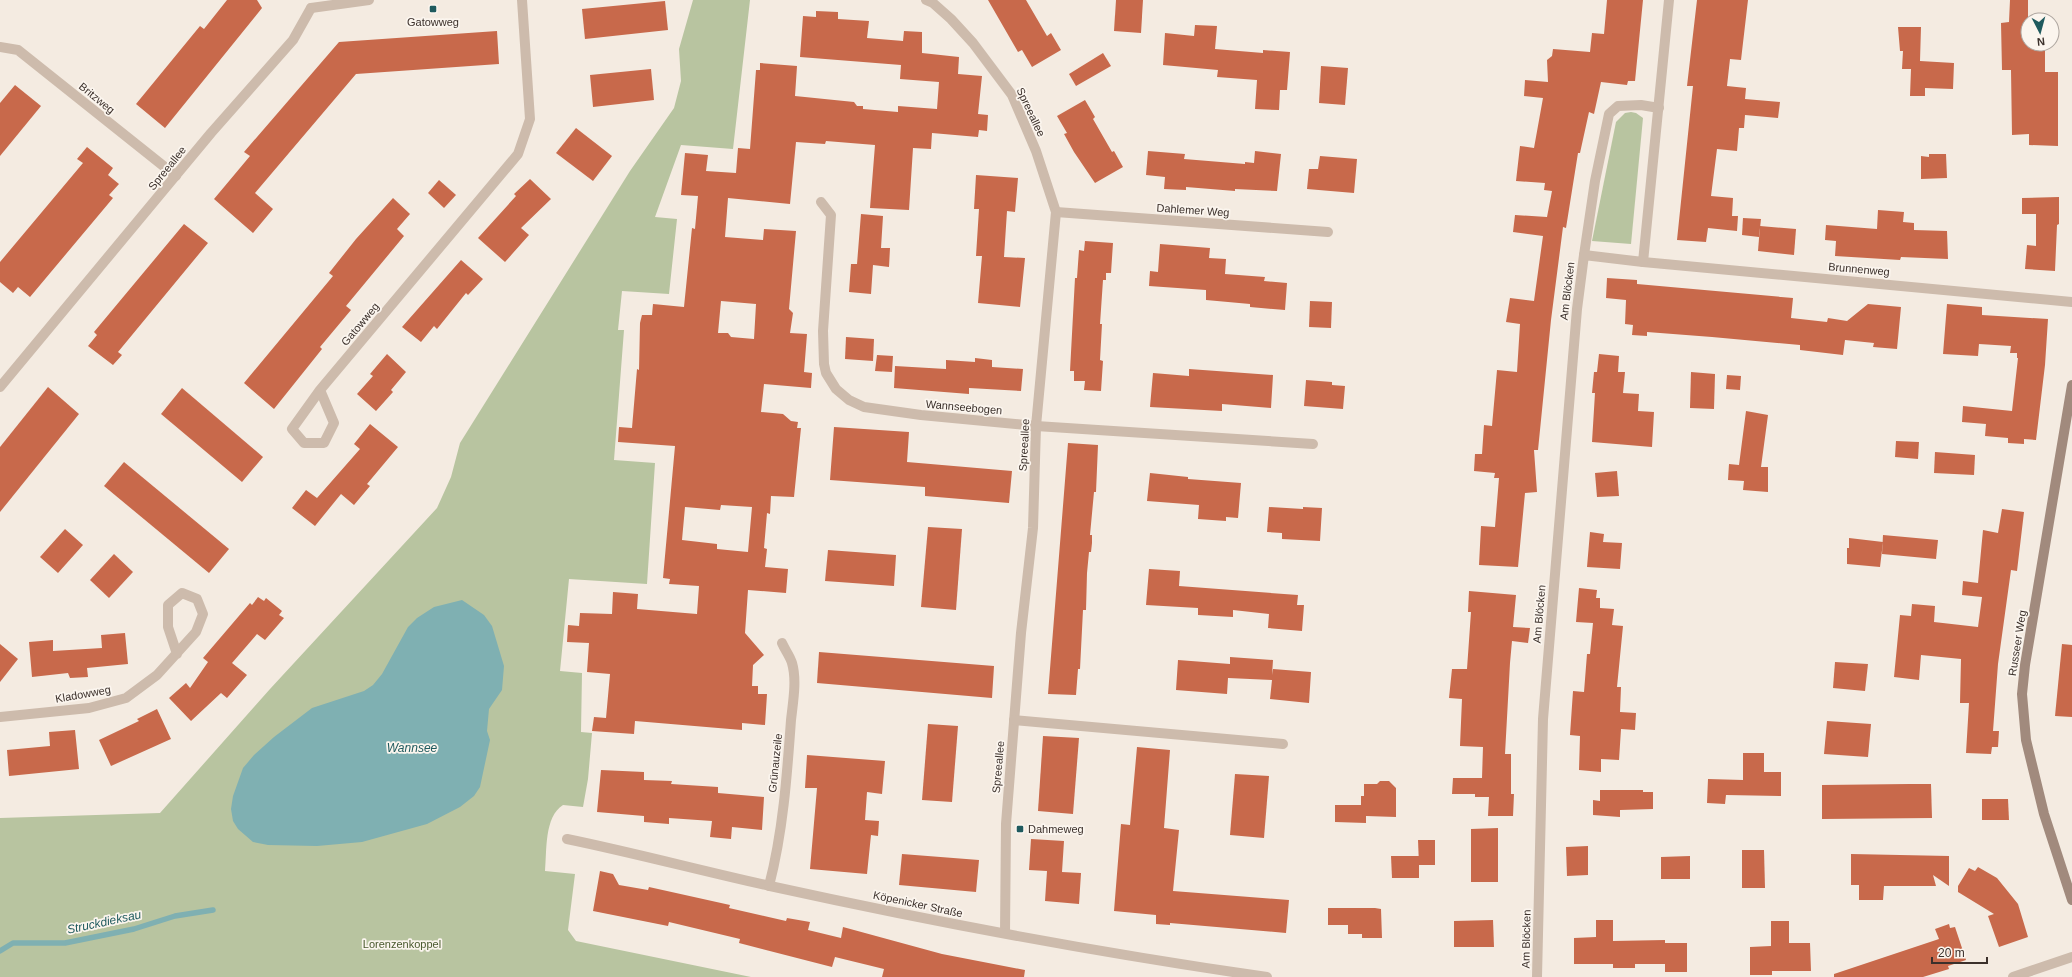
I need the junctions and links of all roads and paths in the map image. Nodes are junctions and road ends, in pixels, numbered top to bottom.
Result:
1 (369, 0) edge
2 (522, 0) edge
3 (1669, 0) edge
4 (931, 1) edge
5 (309, 4) edge
6 (0, 48) edge
7 (1659, 108) junction
8 (176, 176) junction
9 (821, 202) dead end
10 (1056, 212) junction
11 (1328, 232) dead end
12 (1584, 255) junction
13 (1644, 262) junction
14 (2072, 302) edge
15 (2072, 386) edge
16 (0, 387) edge
17 (320, 390) junction
18 (1036, 426) junction
19 (1313, 444) dead end
20 (782, 643) dead end
21 (177, 654) junction
22 (0, 717) edge
23 (1014, 720) junction
24 (1283, 744) dead end
25 (567, 839) dead end
26 (769, 886) junction
27 (2072, 900) edge
28 (1005, 933) junction
29 (2072, 957) edge
30 (1267, 977) edge
31 (1537, 977) edge
32 (2013, 977) edge

1 - 5 street, Spreeallee
2 - 17 street, Gatowweg
3 - 7 street
4 - 10 street, Spreeallee
5 - 8 street, Spreeallee
6 - 8 street, Britzweg
7 - 12 street, Am Blöcken
7 - 13 street
8 - 16 street, Spreeallee
9 - 18 street, Wannseebogen
10 - 11 street, Dahlemer Weg
10 - 18 street, Spreeallee
12 - 13 street, Am Blöcken
12 - 31 street, Am Blöcken
13 - 14 street, Brunnenweg
15 - 27 street, Russeer Weg
17 - 17 street, Gatowweg
18 - 19 street, Wannseebogen
18 - 23 street, Spreeallee
20 - 26 street, Grünauzeile
21 - 21 street, Kladowweg
21 - 22 street, Kladowweg
23 - 24 street
23 - 28 street, Spreeallee
25 - 26 street, Köpenicker Straße
26 - 28 street, Köpenicker Straße
28 - 30 street, Köpenicker Straße
29 - 32 street

